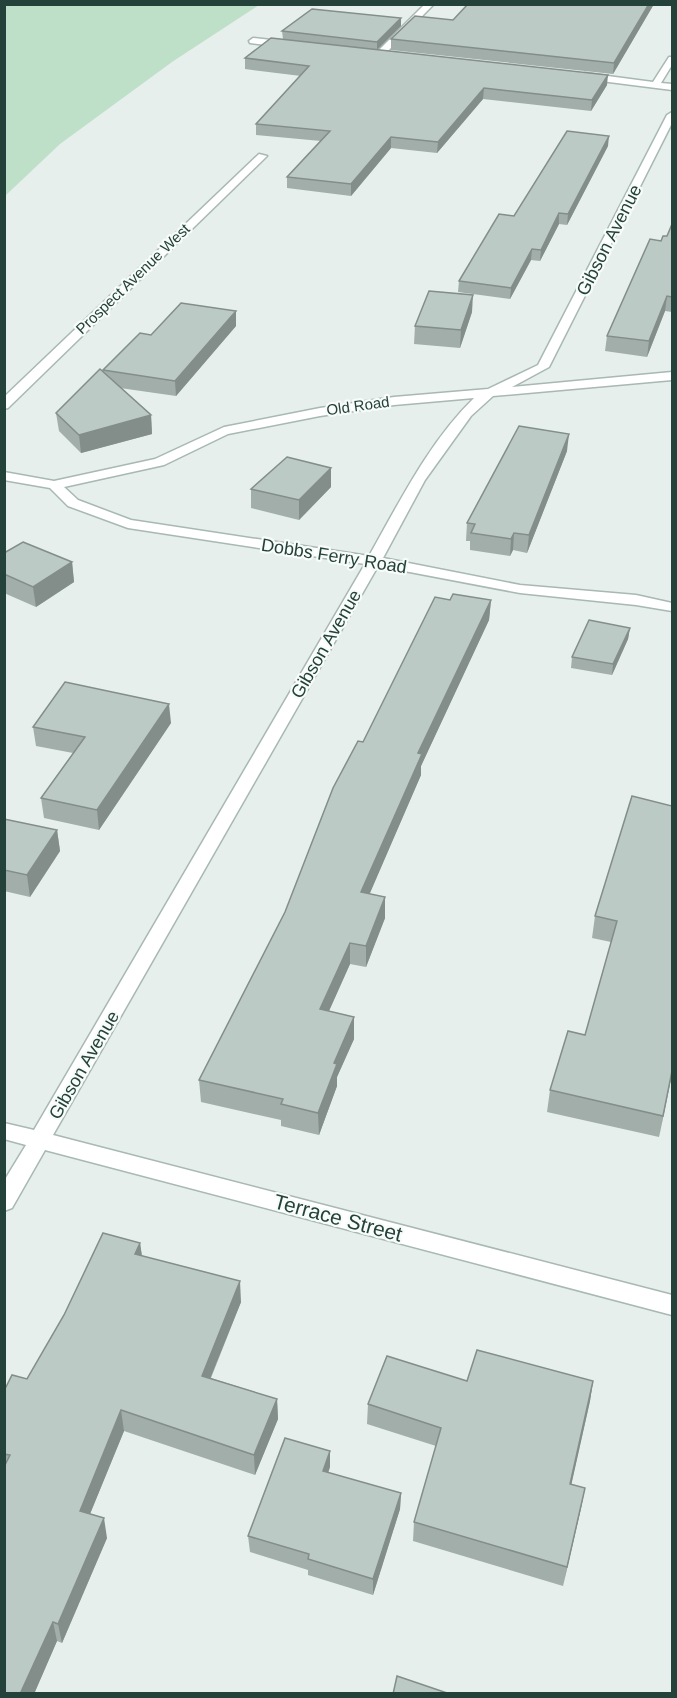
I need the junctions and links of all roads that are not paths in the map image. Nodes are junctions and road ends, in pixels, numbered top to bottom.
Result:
1 (430, 4) edge
2 (253, 42) dead end
3 (299, 46) edge
4 (368, 53) edge
5 (379, 55) junction
6 (391, 56) edge
7 (672, 59) edge
8 (574, 75) edge
9 (656, 84) junction
10 (672, 87) edge
11 (672, 115) edge
12 (262, 156) dead end
13 (672, 376) edge
14 (491, 393) junction
15 (4, 405) edge
16 (4, 476) edge
17 (54, 485) junction
18 (374, 561) junction
19 (672, 607) edge
20 (4, 1131) edge
21 (40, 1141) junction
22 (4, 1202) edge
23 (672, 1305) edge

1 - 5 street
2 - 3 street
4 - 5 street
5 - 6 street
7 - 9 street
8 - 9 street
9 - 10 street
11 - 14 street, Gibson Avenue
12 - 15 street, Prospect Avenue West
13 - 14 street, Old Road
14 - 17 street, Old Road
14 - 18 street, Gibson Avenue
16 - 17 street
17 - 18 street, Dobbs Ferry Road
18 - 19 street, Dobbs Ferry Road
18 - 21 street, Gibson Avenue
20 - 21 street, Terrace Street
21 - 22 street, Gibson Avenue
21 - 23 street, Terrace Street

